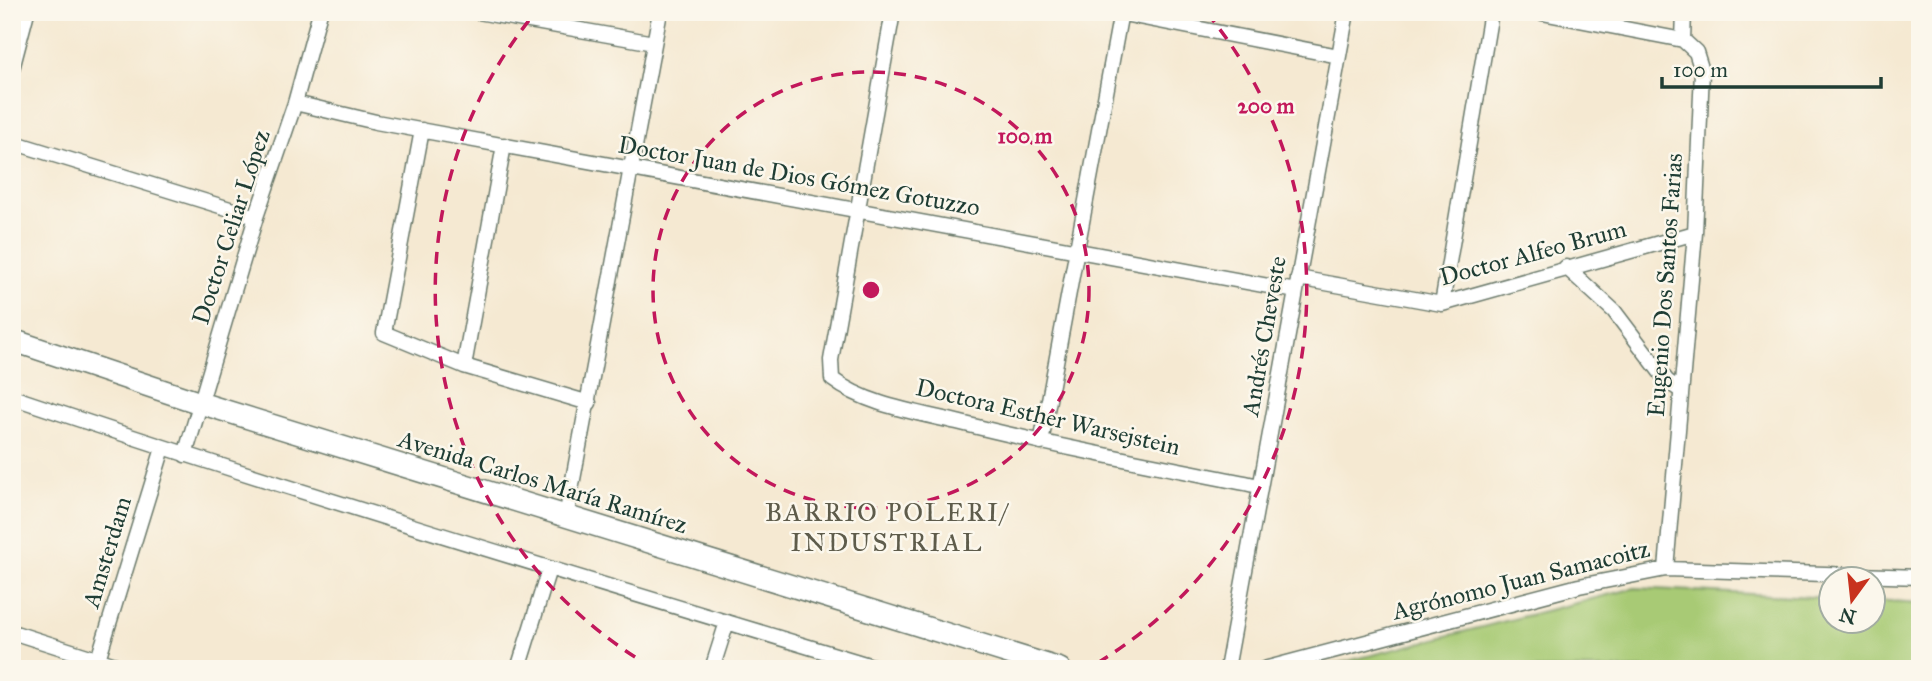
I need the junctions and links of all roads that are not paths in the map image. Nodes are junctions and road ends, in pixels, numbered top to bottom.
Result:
1 (27, 12) edge
2 (320, 12) edge
3 (478, 12) edge
4 (660, 12) edge
5 (892, 12) edge
6 (1347, 12) edge
7 (1491, 12) edge
8 (1537, 12) edge
9 (1684, 12) edge
10 (1118, 13) edge
11 (1683, 40) junction
12 (654, 43) junction
13 (1339, 56) junction
14 (12, 69) edge
15 (295, 103) junction
16 (422, 130) junction
17 (12, 142) edge
18 (504, 145) junction
19 (633, 169) junction
20 (858, 210) junction
21 (256, 217) junction
22 (1695, 233) junction
23 (1077, 251) junction
24 (1566, 267) junction
25 (1297, 284) junction
26 (1442, 304) junction
27 (12, 340) edge
28 (464, 366) junction
29 (1680, 390) junction
30 (12, 397) edge
31 (200, 403) junction
32 (589, 403) junction
33 (1041, 443) junction
34 (163, 448) junction
35 (185, 455) junction
36 (1260, 486) junction
37 (566, 517) junction
38 (549, 569) junction
39 (1666, 569) junction
40 (1920, 577) edge
41 (727, 622) junction
42 (12, 632) edge
43 (96, 664) edge
44 (128, 669) edge
45 (519, 669) edge
46 (712, 669) edge
47 (882, 669) edge
48 (1060, 669) edge
49 (1227, 669) edge
50 (1264, 669) edge

1 - 14 street
2 - 15 street, Doctor Celiar López
3 - 12 street
4 - 12 street
5 - 20 street
6 - 13 street, Andrés Cheveste
7 - 26 street
8 - 11 street
9 - 11 street
10 - 13 street
10 - 23 street
11 - 22 street, Eugenio Dos Santos Farias
12 - 19 street
13 - 25 street, Andrés Cheveste
15 - 16 street, Doctor Juan de Dios Gómez Gotuzzo
15 - 21 street, Doctor Celiar López
16 - 18 street, Doctor Juan de Dios Gómez Gotuzzo
16 - 28 street
17 - 21 street
18 - 19 street, Doctor Juan de Dios Gómez Gotuzzo
18 - 28 street
19 - 20 street, Doctor Juan de Dios Gómez Gotuzzo
19 - 32 street
20 - 23 street, Doctor Juan de Dios Gómez Gotuzzo
20 - 33 street, Doctora Esther Warsejstein
21 - 31 street, Doctor Celiar López
22 - 24 street, Doctor Alfeo Brum
22 - 29 street, Eugenio Dos Santos Farias
23 - 25 street, Doctor Juan de Dios Gómez Gotuzzo
23 - 33 street
24 - 26 street, Doctor Alfeo Brum
24 - 29 street
25 - 26 street, Doctor Alfeo Brum
25 - 36 street, Andrés Cheveste
27 - 31 street, Avenida Carlos María Ramírez
28 - 32 street
29 - 39 street, Eugenio Dos Santos Farias
30 - 34 street
31 - 35 street, Doctor Celiar López
31 - 37 street, Avenida Carlos María Ramírez
32 - 37 street
33 - 36 street, Doctora Esther Warsejstein
34 - 35 street
34 - 43 street, Amsterdam
35 - 38 street
36 - 49 street, Andrés Cheveste
37 - 48 street, Avenida Carlos María Ramírez
38 - 41 street
38 - 45 street
39 - 40 street, Agrónomo Juan Samacoitz
39 - 50 street, Agrónomo Juan Samacoitz
41 - 46 street
41 - 47 street
42 - 43 street
43 - 44 street

